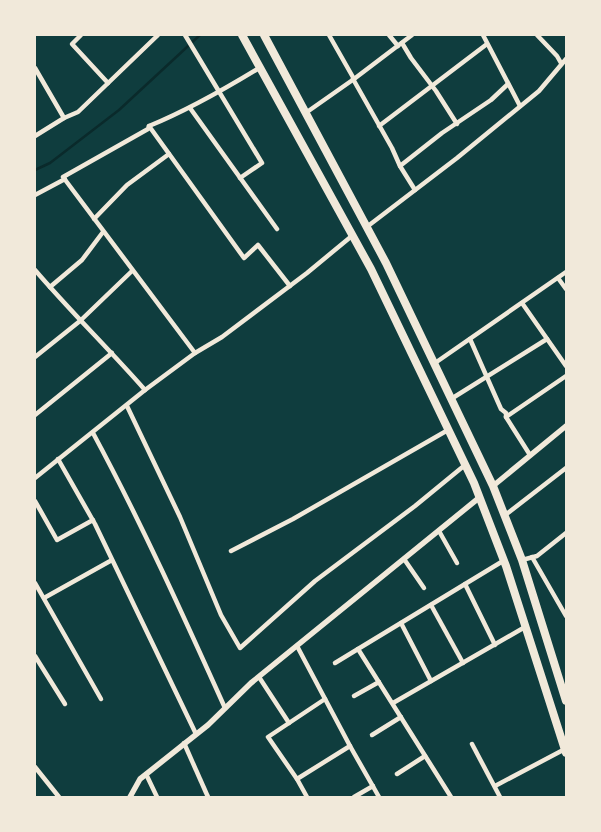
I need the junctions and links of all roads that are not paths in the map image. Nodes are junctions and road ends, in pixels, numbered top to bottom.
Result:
1 (81, 35) edge
2 (158, 35) edge
3 (185, 35) edge
4 (242, 35) edge
5 (264, 35) edge
6 (329, 35) edge
7 (389, 35) edge
8 (412, 35) edge
9 (483, 35) edge
10 (537, 35) edge
11 (400, 44) junction
12 (487, 44) junction
13 (566, 59) edge
14 (561, 63) junction
15 (35, 68) edge
16 (260, 68) junction
17 (40, 78) junction
18 (354, 79) junction
19 (35, 80) edge
20 (108, 83) junction
21 (508, 84) junction
22 (432, 86) junction
23 (220, 92) junction
24 (520, 106) junction
25 (190, 108) junction
26 (306, 112) junction
27 (64, 118) junction
28 (457, 124) junction
29 (149, 126) junction
30 (379, 126) junction
31 (35, 136) edge
32 (169, 154) junction
33 (400, 166) junction
34 (240, 178) junction
35 (65, 180) junction
36 (415, 190) junction
37 (35, 195) edge
38 (94, 219) junction
39 (368, 226) junction
40 (277, 229) dead end
41 (103, 232) junction
42 (354, 235) junction
43 (35, 270) edge
44 (132, 271) junction
45 (566, 272) edge
46 (558, 278) junction
47 (290, 286) junction
48 (50, 287) junction
49 (566, 289) edge
50 (522, 303) junction
51 (80, 321) junction
52 (547, 338) junction
53 (470, 339) junction
54 (112, 353) junction
55 (195, 353) junction
56 (35, 357) edge
57 (435, 363) junction
58 (566, 366) edge
59 (486, 376) junction
60 (566, 376) edge
61 (145, 390) junction
62 (451, 399) junction
63 (127, 406) junction
64 (35, 415) edge
65 (506, 417) junction
66 (566, 426) edge
67 (448, 430) junction
68 (93, 433) junction
69 (530, 455) junction
70 (58, 458) junction
71 (465, 465) junction
72 (566, 468) edge
73 (36, 477) edge
74 (493, 486) junction
75 (480, 497) junction
76 (35, 501) edge
77 (505, 516) junction
78 (93, 520) junction
79 (439, 531) junction
80 (566, 532) edge
81 (231, 551) dead end
82 (532, 557) junction
83 (404, 559) junction
84 (112, 560) junction
85 (522, 560) junction
86 (503, 561) junction
87 (457, 563) dead end
88 (35, 583) edge
89 (465, 584) junction
90 (424, 588) dead end
91 (44, 598) junction
92 (431, 605) junction
93 (566, 616) edge
94 (401, 623) junction
95 (525, 627) junction
96 (495, 645) junction
97 (297, 646) junction
98 (358, 649) junction
99 (35, 656) edge
100 (335, 663) dead end
101 (463, 663) junction
102 (259, 677) junction
103 (431, 681) junction
104 (379, 682) junction
105 (354, 696) dead end
106 (325, 699) junction
107 (102, 700) dead end
108 (566, 701) edge
109 (392, 703) junction
110 (65, 704) dead end
111 (225, 708) junction
112 (401, 717) junction
113 (290, 723) junction
114 (196, 734) junction
115 (372, 735) dead end
116 (184, 743) junction
117 (472, 744) dead end
118 (350, 746) junction
119 (565, 751) edge
120 (425, 756) junction
121 (35, 767) edge
122 (146, 774) junction
123 (397, 774) dead end
124 (296, 779) junction
125 (373, 786) junction
126 (495, 786) junction
127 (59, 797) edge
128 (130, 797) edge
129 (157, 797) edge
130 (208, 797) edge
131 (307, 797) edge
132 (354, 797) edge
133 (379, 797) edge
134 (451, 797) edge
135 (500, 797) edge

1 - 20 street
2 - 20 street
3 - 23 street
4 - 16 highway
5 - 26 highway
6 - 18 street
7 - 11 street
8 - 11 street
9 - 12 street
10 - 14 street
11 - 18 street
11 - 22 street
12 - 21 street
12 - 22 street
13 - 14 street
14 - 24 street
15 - 17 street
16 - 23 street
16 - 42 highway
17 - 19 street
17 - 27 street
18 - 26 street
18 - 30 street
20 - 27 street
21 - 24 street
21 - 28 street
22 - 28 street
22 - 30 street
23 - 25 street
23 - 34 street
24 - 36 street
25 - 29 street
25 - 34 street
26 - 39 highway
27 - 31 street
28 - 33 street
29 - 32 street
29 - 35 street
30 - 33 street
32 - 38 street
32 - 47 street
33 - 36 street
34 - 40 street
35 - 37 street
35 - 38 street
36 - 39 street
38 - 41 street
39 - 42 highway
39 - 57 highway
41 - 44 street
41 - 48 street
42 - 47 street
42 - 67 highway
43 - 48 street
44 - 51 street
44 - 55 street
45 - 46 street
46 - 49 street
46 - 50 street
47 - 55 street
48 - 51 street
50 - 52 street
50 - 53 street
51 - 54 street
51 - 56 street
52 - 58 street
52 - 59 street
53 - 57 street
53 - 59 street
54 - 61 street
54 - 64 street
55 - 61 street
57 - 62 highway
59 - 62 street
59 - 65 street
60 - 65 street
61 - 63 street
62 - 74 highway
63 - 68 street
63 - 71 street
65 - 69 street
66 - 69 street
67 - 71 highway
67 - 81 street
68 - 70 street
68 - 111 street
69 - 74 street
70 - 73 street
70 - 78 street
71 - 75 highway
72 - 77 street
74 - 75 highway
74 - 77 highway
75 - 79 street
75 - 86 highway
76 - 78 street
77 - 85 highway
78 - 84 street
79 - 83 street
79 - 87 street
80 - 82 street
82 - 85 street
82 - 93 street
83 - 90 street
83 - 97 street
84 - 91 street
84 - 114 street
85 - 108 highway
86 - 89 street
86 - 95 highway
88 - 91 street
89 - 92 street
89 - 96 street
91 - 107 street
92 - 94 street
92 - 101 street
94 - 98 street
94 - 103 street
95 - 96 street
95 - 119 highway
96 - 101 street
97 - 102 street
97 - 106 street
98 - 100 street
98 - 104 street
99 - 110 street
101 - 103 street
102 - 111 street
102 - 113 street
103 - 109 street
104 - 105 street
104 - 109 street
106 - 113 street
106 - 118 street
109 - 112 street
111 - 114 street
112 - 115 street
112 - 120 street
113 - 124 street
114 - 116 street
116 - 122 street
116 - 130 street
117 - 126 street
118 - 124 street
118 - 125 street
119 - 126 street
120 - 123 street
120 - 134 street
121 - 127 street
122 - 128 street
122 - 129 street
124 - 131 street
125 - 132 street
125 - 133 street
126 - 135 street

